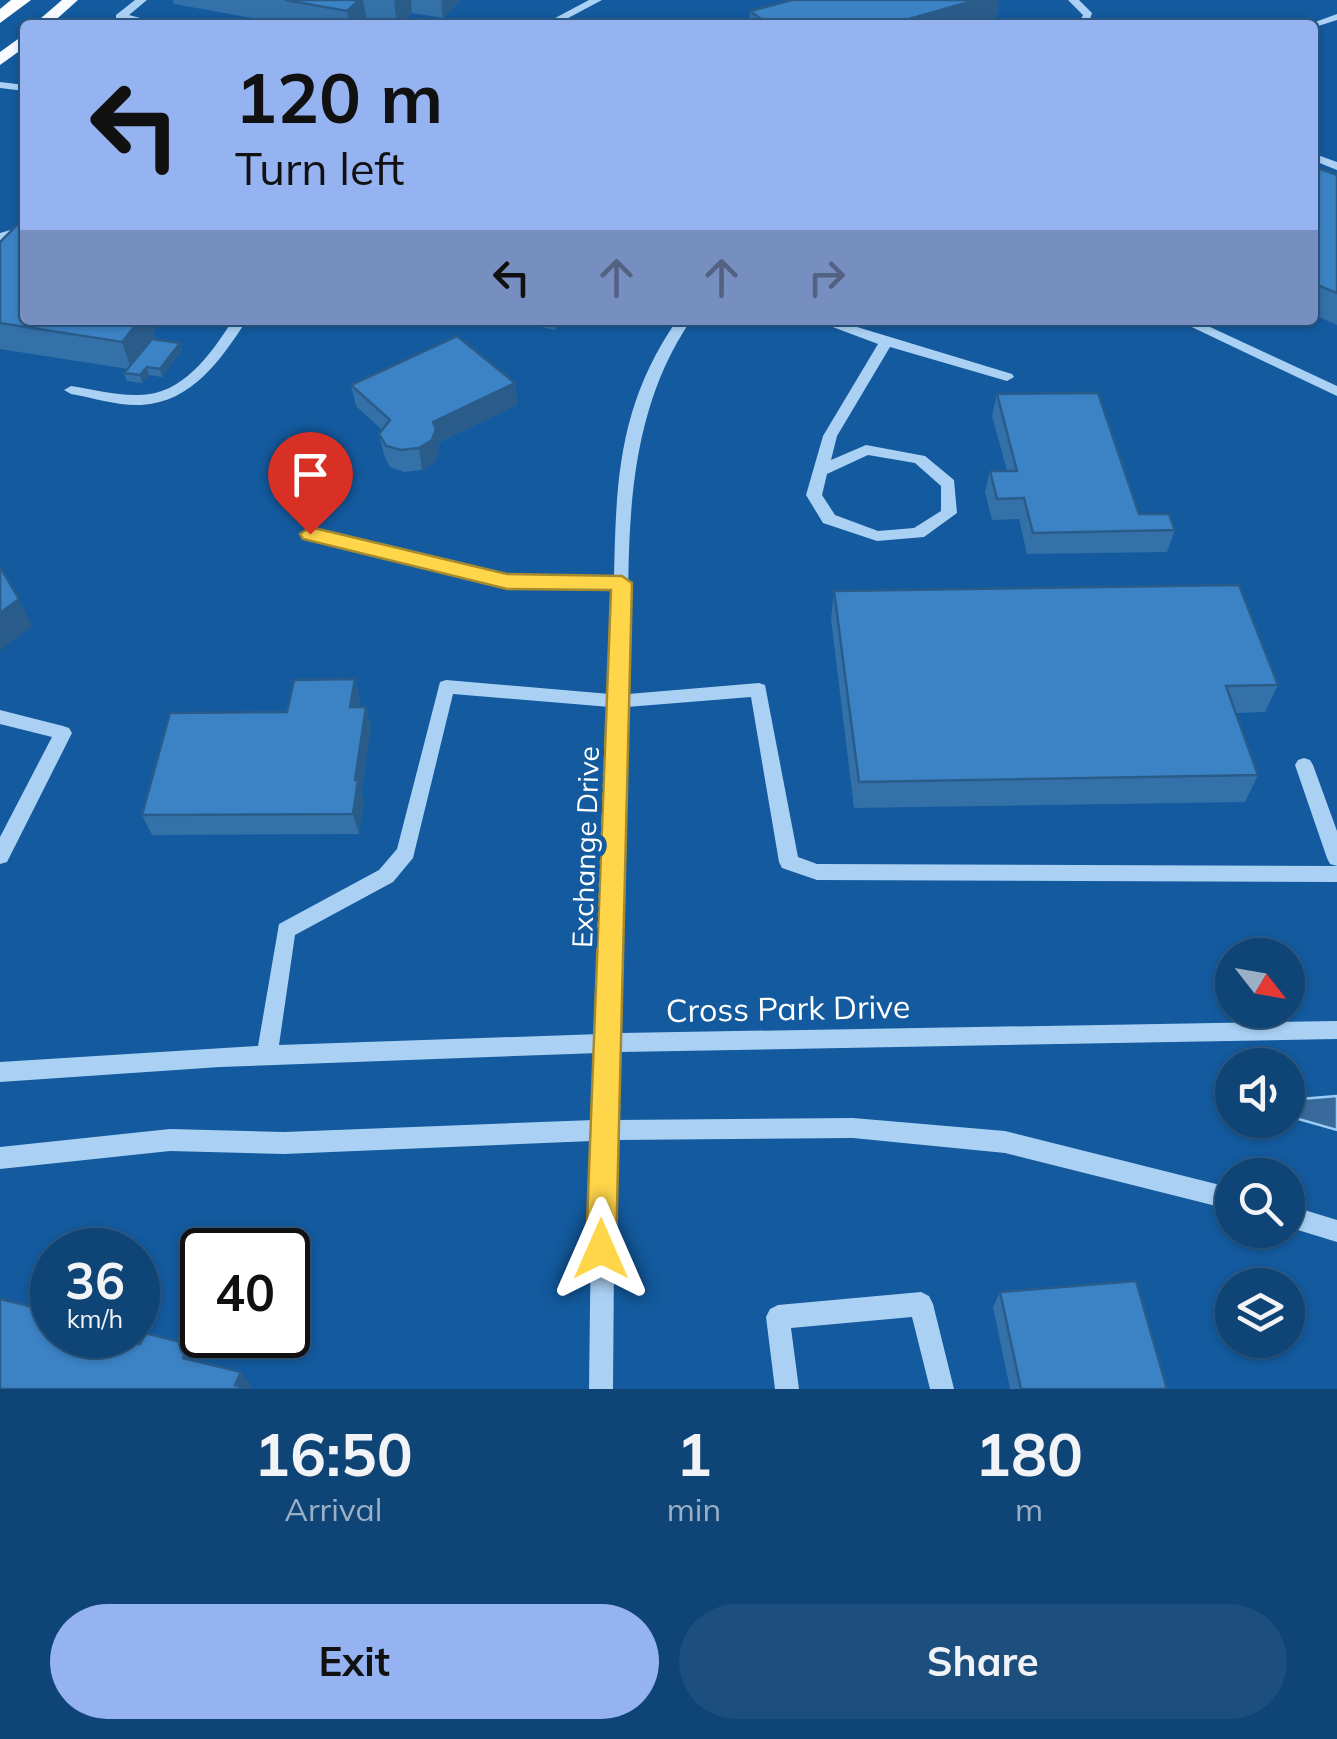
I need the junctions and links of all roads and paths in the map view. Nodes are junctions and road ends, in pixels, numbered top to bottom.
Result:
1 (14, 0) edge
2 (22, 0) edge
3 (70, 0) edge
4 (142, 0) edge
5 (597, 0) edge
6 (1073, 0) edge
7 (790, 10) edge
8 (0, 16) edge
9 (47, 20) edge
10 (132, 20) edge
11 (557, 20) edge
12 (755, 20) edge
13 (1085, 20) edge
14 (20, 42) edge
15 (0, 60) edge
16 (237, 325) edge
17 (680, 325) edge
18 (835, 325) edge
19 (1195, 325) edge
20 (886, 342) junction
21 (1007, 377) dead end
22 (71, 390) dead end
23 (1337, 392) edge
24 (820, 471) junction
25 (310, 534) dead end
26 (622, 583) junction
27 (619, 701) junction
28 (0, 717) edge
29 (1304, 766) dead end
30 (0, 856) edge
31 (1337, 858) edge
32 (1337, 874) edge
33 (1337, 1030) edge
34 (610, 1043) junction
35 (267, 1056) junction
36 (0, 1072) edge
37 (605, 1130) junction
38 (0, 1158) edge
39 (1215, 1195) edge
40 (1305, 1221) edge
41 (1337, 1231) edge
42 (602, 1389) edge
43 (787, 1389) edge
44 (942, 1389) edge

1 - 8 highway
2 - 8 highway
3 - 9 main road
4 - 10 street
5 - 11 street
6 - 13 street
7 - 12 street
14 - 15 main road
16 - 22 street
17 - 26 street, Exchange Drive
18 - 20 street
19 - 23 street
20 - 21 street
20 - 24 street
24 - 24 street
25 - 26 street
26 - 27 street, Exchange Drive
27 - 32 street
27 - 34 street, Exchange Drive
27 - 35 street
28 - 30 street
29 - 31 street
33 - 34 street, Cross Park Drive
34 - 35 street, Cross Park Drive
34 - 37 street, Exchange Drive
35 - 36 street, Cross Park Drive
37 - 38 street
37 - 39 street
37 - 42 street, Exchange Drive
40 - 41 street
43 - 44 street

